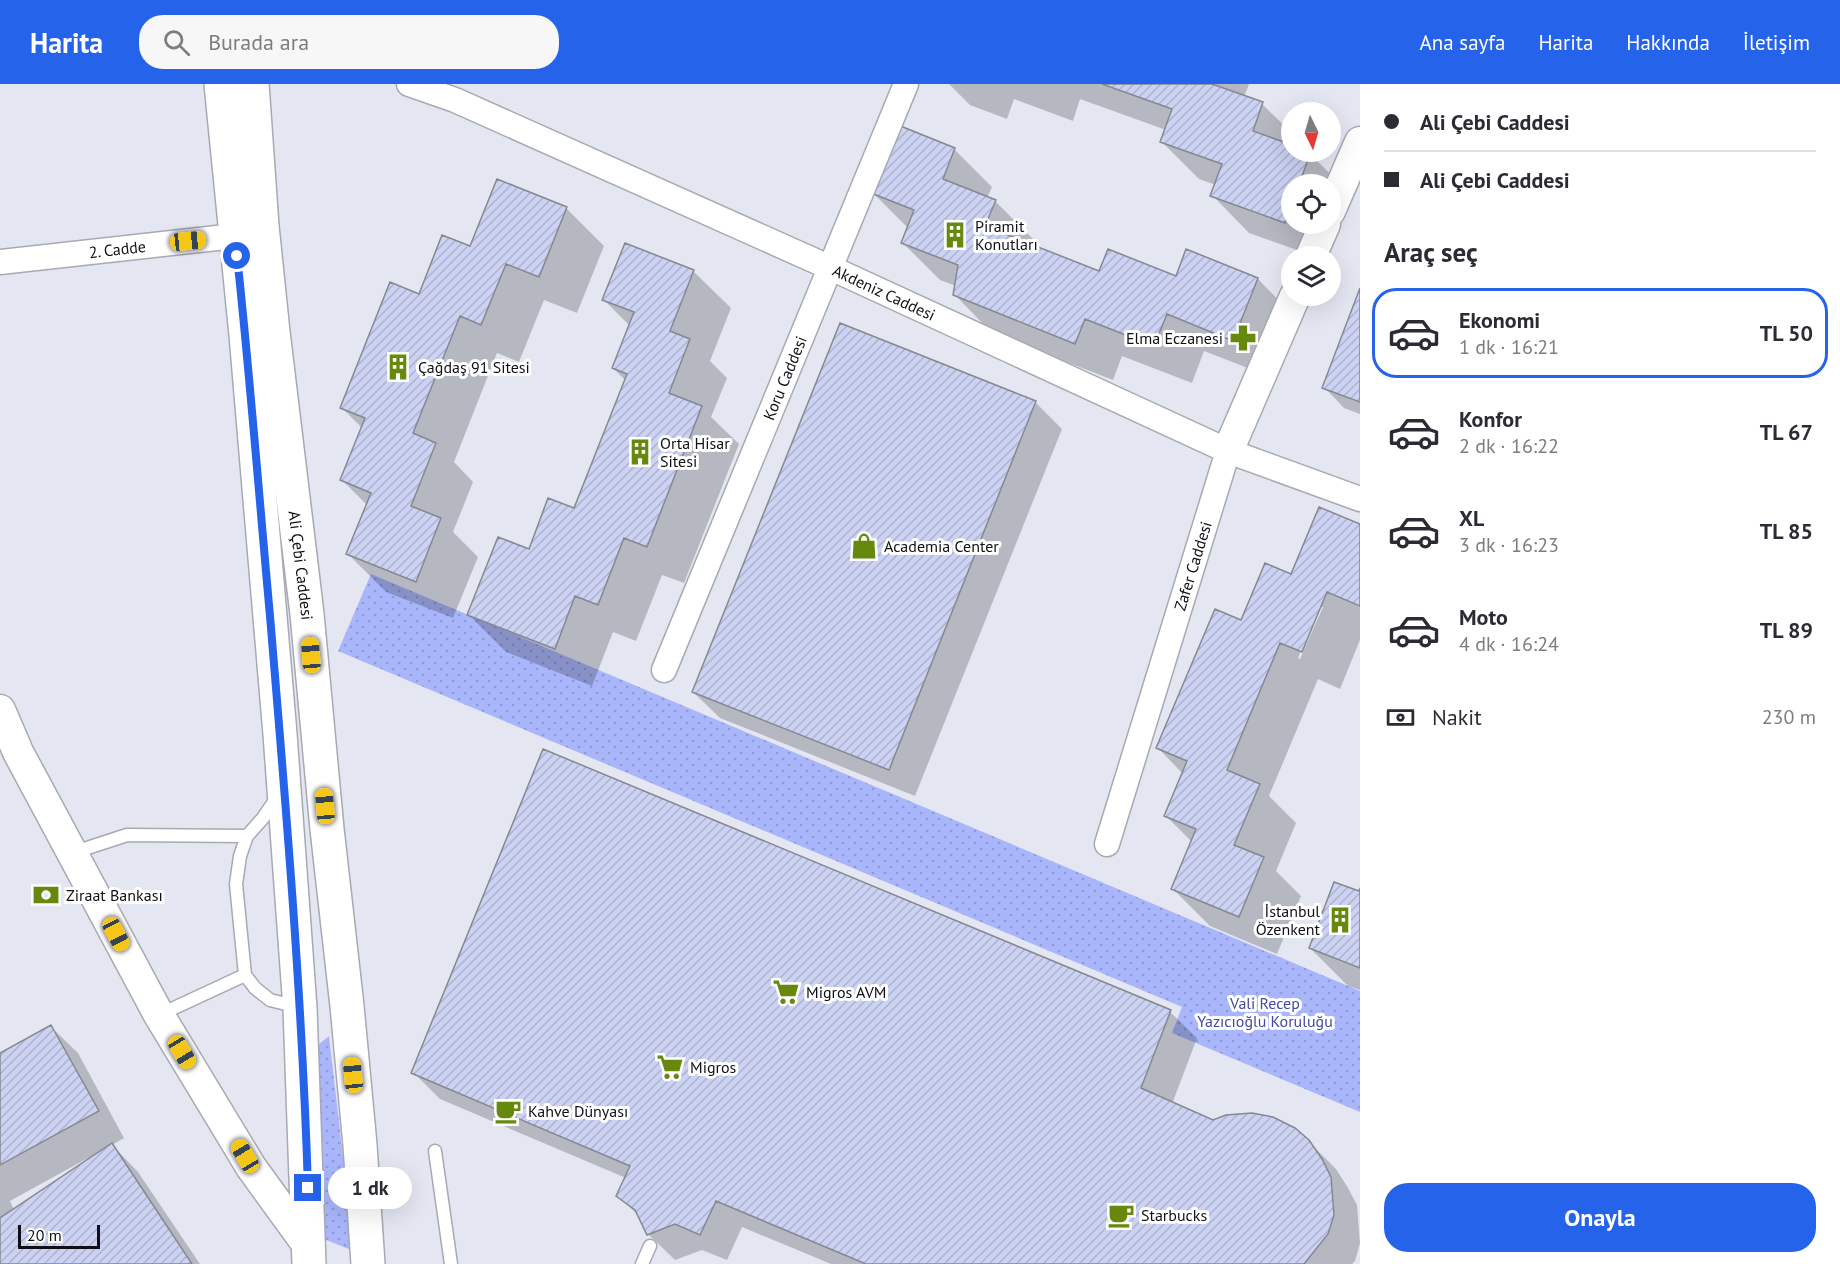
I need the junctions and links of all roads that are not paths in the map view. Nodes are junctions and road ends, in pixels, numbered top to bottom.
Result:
1 (221, 84) edge
2 (252, 84) edge
3 (409, 84) edge
4 (906, 84) edge
5 (458, 92) edge
6 (1360, 142) edge
7 (1341, 186) edge
8 (235, 236) junction
9 (0, 262) edge
10 (831, 268) junction
11 (1290, 306) edge
12 (1228, 451) junction
13 (1360, 499) edge
14 (664, 670) dead end
15 (0, 710) edge
16 (283, 781) junction
17 (247, 836) junction
18 (1107, 844) dead end
19 (72, 853) junction
20 (245, 975) junction
21 (347, 1006) junction
22 (300, 1008) junction
23 (159, 1015) junction
24 (435, 1151) dead end
25 (650, 1246) dead end
26 (314, 1258) edge
27 (368, 1264) edge
28 (451, 1264) edge
29 (642, 1264) edge

1 - 8 main road, Ali Çebi Caddesi
2 - 21 main road, Ali Çebi Caddesi
3 - 5 street, Akdeniz Caddesi
4 - 10 street, Koru Caddesi
5 - 10 street, Akdeniz Caddesi
6 - 7 street
8 - 9 street, 2. Cadde
8 - 16 main road, Ali Çebi Caddesi
10 - 12 street, Akdeniz Caddesi
10 - 14 street, Koru Caddesi
11 - 12 street, Zafer Caddesi
12 - 13 street, Akdeniz Caddesi
12 - 18 street, Zafer Caddesi
15 - 19 street
16 - 17 lane
16 - 22 main road, Ali Çebi Caddesi
17 - 19 lane
17 - 20 lane
19 - 23 street
20 - 22 lane
20 - 23 lane
21 - 22 main road
21 - 27 main road, Ali Çebi Caddesi
22 - 26 main road, Ali Çebi Caddesi
23 - 26 street
24 - 28 lane
25 - 29 lane

